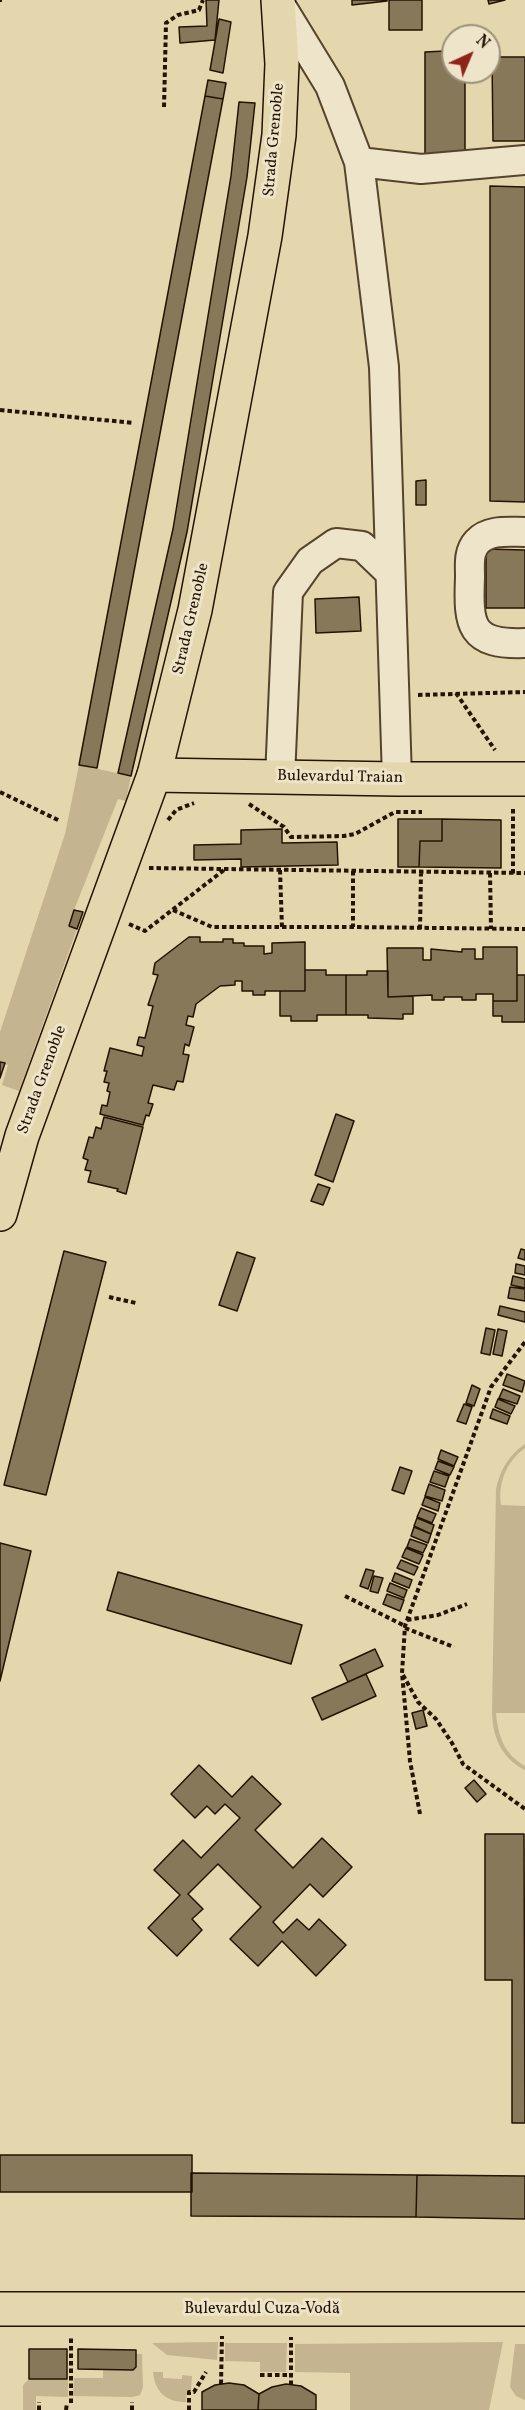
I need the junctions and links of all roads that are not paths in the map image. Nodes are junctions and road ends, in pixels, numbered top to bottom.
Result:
1 (278, 0) edge
2 (525, 160) edge
3 (359, 162) junction
4 (525, 532) edge
5 (389, 572) junction
6 (525, 642) edge
7 (154, 775) junction
8 (280, 778) junction
9 (525, 778) edge
10 (397, 779) junction
11 (0, 1214) edge
12 (0, 2309) edge
13 (525, 2309) edge

1 - 3 lane
1 - 7 main road, Strada Grenoble
2 - 3 lane
3 - 5 lane
4 - 6 lane
5 - 8 lane
5 - 10 lane
7 - 8 main road, Bulevardul Traian
7 - 11 main road, Strada Grenoble
8 - 10 main road, Bulevardul Traian
9 - 10 main road, Bulevardul Traian
12 - 13 main road, Bulevardul Cuza-Vodă

